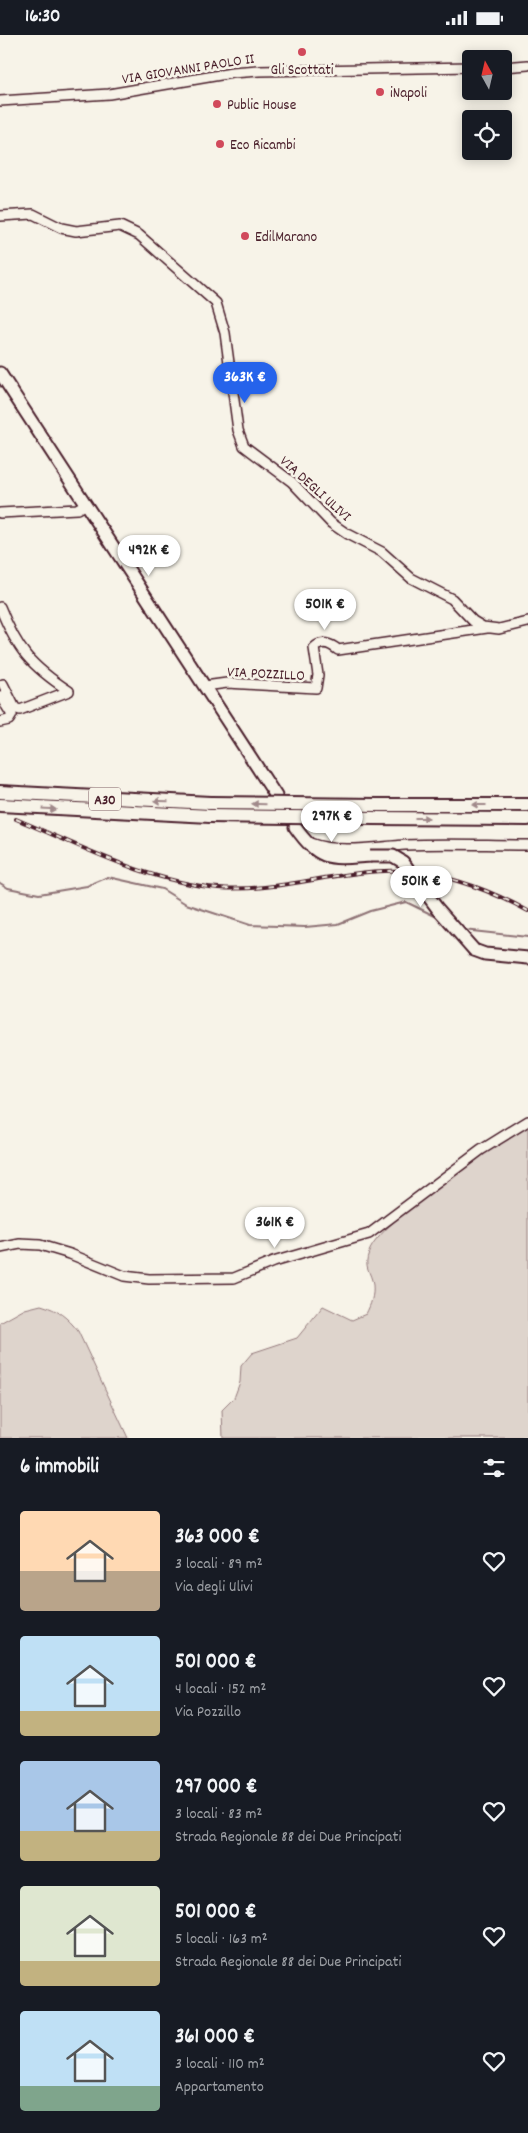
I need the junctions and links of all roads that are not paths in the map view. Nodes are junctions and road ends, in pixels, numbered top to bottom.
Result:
1 (528, 65) edge
2 (512, 66) edge
3 (462, 67) edge
4 (0, 101) edge
5 (0, 216) edge
6 (0, 373) edge
7 (86, 504) junction
8 (0, 513) edge
9 (0, 607) edge
10 (528, 622) edge
11 (488, 628) junction
12 (4, 684) dead end
13 (205, 686) junction
14 (0, 697) edge
15 (0, 722) edge
16 (0, 792) edge
17 (276, 796) dead end
18 (0, 805) edge
19 (528, 805) edge
20 (210, 810) junction
21 (528, 819) edge
22 (295, 827) dead end
23 (305, 841) junction
24 (528, 845) edge
25 (528, 959) edge
26 (528, 1121) edge
27 (0, 1248) edge

1 - 2 street
3 - 4 street, VIA GIOVANNI PAOLO II
5 - 11 street, VIA DEGLI ULIVI
6 - 7 main road
7 - 8 street
7 - 13 main road
9 - 12 street
10 - 11 street
11 - 13 street, VIA POZZILLO
13 - 17 main road
14 - 15 street
20 -> 16 highway, A30
18 -> 20 highway, A30
19 -> 20 highway, A30, bridge
20 -> 21 highway, A30, bridge
22 - 23 main road
23 - 24 street
23 - 25 main road, bridge
26 - 27 street

